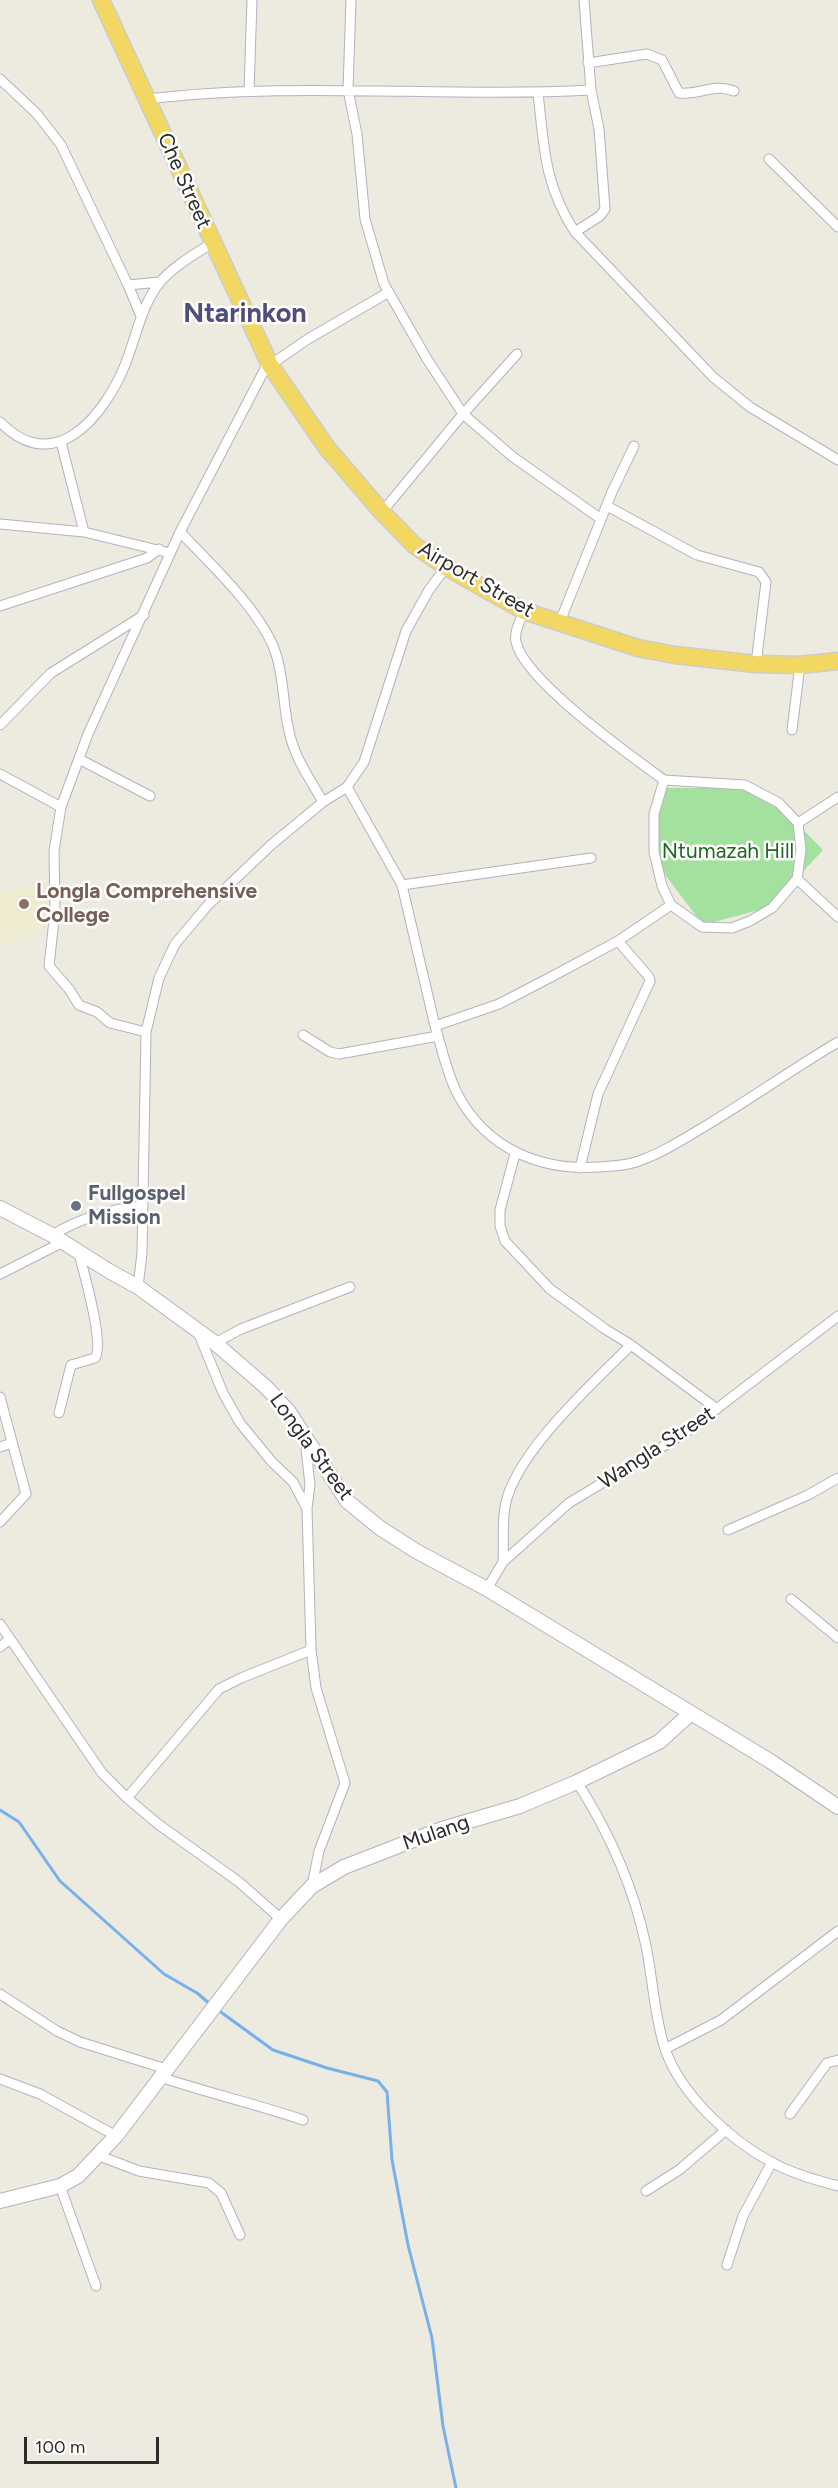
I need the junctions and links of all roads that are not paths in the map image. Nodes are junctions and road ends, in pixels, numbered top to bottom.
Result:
1 (101, 0) edge
2 (252, 0) edge
3 (351, 0) edge
4 (584, 0) edge
5 (588, 63) junction
6 (0, 79) edge
7 (249, 90) junction
8 (348, 90) junction
9 (591, 90) junction
10 (735, 90) dead end
11 (538, 93) junction
12 (148, 99) junction
13 (770, 159) dead end
14 (838, 227) edge
15 (575, 232) junction
16 (213, 243) junction
17 (160, 282) junction
18 (128, 285) junction
19 (389, 292) junction
20 (141, 316) junction
21 (517, 354) dead end
22 (269, 363) junction
23 (463, 414) junction
24 (0, 422) edge
25 (61, 442) junction
26 (634, 446) dead end
27 (838, 460) edge
28 (607, 506) junction
29 (382, 512) junction
30 (601, 519) junction
31 (0, 524) edge
32 (84, 531) junction
33 (180, 532) junction
34 (159, 549) junction
35 (170, 552) junction
36 (446, 567) junction
37 (0, 606) edge
38 (524, 611) junction
39 (144, 615) junction
40 (559, 624) junction
41 (838, 661) edge
42 (756, 664) junction
43 (800, 665) junction
44 (0, 724) edge
45 (792, 730) dead end
46 (79, 759) junction
47 (0, 774) edge
48 (664, 780) junction
49 (346, 787) junction
50 (150, 796) dead end
51 (838, 797) edge
52 (323, 802) junction
53 (62, 807) junction
54 (798, 823) junction
55 (591, 858) dead end
56 (797, 879) junction
57 (402, 885) junction
58 (670, 905) junction
59 (838, 917) edge
60 (618, 941) junction
61 (435, 1026) junction
62 (146, 1032) junction
63 (303, 1035) dead end
64 (438, 1036) junction
65 (838, 1041) edge
66 (515, 1154) junction
67 (580, 1168) junction
68 (142, 1206) junction
69 (0, 1208) edge
70 (58, 1238) junction
71 (78, 1250) junction
72 (0, 1274) edge
73 (138, 1287) junction
74 (350, 1287) dead end
75 (838, 1316) edge
76 (197, 1330) junction
77 (215, 1343) junction
78 (631, 1345) junction
79 (0, 1397) edge
80 (717, 1409) junction
81 (59, 1413) dead end
82 (305, 1437) junction
83 (12, 1443) junction
84 (0, 1446) edge
85 (838, 1478) edge
86 (307, 1508) junction
87 (0, 1522) edge
88 (728, 1530) dead end
89 (503, 1562) junction
90 (486, 1589) junction
91 (791, 1599) dead end
92 (0, 1624) edge
93 (838, 1638) edge
94 (10, 1639) junction
95 (0, 1647) edge
96 (311, 1650) junction
97 (690, 1714) junction
98 (577, 1782) junction
99 (127, 1798) junction
100 (838, 1807) edge
101 (312, 1886) junction
102 (281, 1919) junction
103 (838, 1930) edge
104 (0, 1994) edge
105 (665, 2049) junction
106 (838, 2060) edge
107 (163, 2073) junction
108 (0, 2079) edge
109 (790, 2114) dead end
110 (303, 2120) dead end
111 (726, 2130) junction
112 (116, 2136) junction
113 (97, 2156) junction
114 (772, 2163) junction
115 (60, 2186) junction
116 (838, 2186) edge
117 (646, 2190) dead end
118 (0, 2201) edge
119 (240, 2235) dead end
120 (727, 2265) dead end
121 (96, 2286) dead end

1 - 12 highway, Che Street
2 - 7 street
3 - 8 street
4 - 5 street
5 - 9 street
5 - 10 street
6 - 18 street
7 - 8 street
7 - 12 street
8 - 11 street
8 - 19 street
9 - 11 street
9 - 15 street
11 - 15 street
12 - 16 highway, Che Street
13 - 14 street
15 - 27 street
16 - 17 street
16 - 22 highway, Che Street
17 - 18 street
17 - 20 street
18 - 20 street
19 - 22 street
19 - 23 street
20 - 25 street
21 - 23 street
22 - 29 highway, Airport Street
22 - 33 street
23 - 29 street
23 - 30 street
24 - 25 street
25 - 32 street
26 - 28 street
28 - 30 street
28 - 42 street
29 - 36 highway, Airport Street
30 - 40 street
31 - 32 street
32 - 34 street
33 - 35 street
33 - 52 street
34 - 35 street
34 - 37 street
35 - 39 street
36 - 38 highway, Airport Street
36 - 49 street
38 - 40 highway, Airport Street
38 - 48 street
39 - 44 street
39 - 46 street
40 - 42 highway, Airport Street
41 - 43 highway, Airport Street
42 - 43 highway, Airport Street
43 - 45 street
46 - 50 street
46 - 53 street
47 - 53 street
48 - 54 street
48 - 58 street
49 - 52 street
49 - 57 street
51 - 54 street
52 - 62 street
53 - 62 street
54 - 56 street
55 - 57 street
56 - 58 street
56 - 59 street
57 - 61 street
58 - 60 street
60 - 61 street
60 - 67 street
61 - 64 street
62 - 68 street
63 - 64 street
64 - 66 street
65 - 67 street
66 - 67 street
66 - 78 street
68 - 70 street
68 - 73 street
69 - 70 main road, Longla Street
70 - 71 main road, Longla Street
70 - 72 street
71 - 73 main road, Longla Street
71 - 81 street
73 - 76 main road, Longla Street
74 - 77 street
75 - 80 street, Wangla Street
76 - 77 main road, Longla Street
76 - 86 street
77 - 82 main road, Longla Street
78 - 80 street
78 - 89 street
79 - 83 street
80 - 89 street, Wangla Street
82 - 86 street
82 - 90 main road, Longla Street
83 - 84 street
83 - 87 street
85 - 88 street
86 - 96 street
89 - 90 street, Wangla Street
90 - 97 main road, Longla Street
91 - 93 street
92 - 94 street
94 - 95 street
94 - 99 street
96 - 99 street
96 - 101 street
97 - 98 main road, Mulang
97 - 100 main road, Longla Street
98 - 101 main road, Mulang
98 - 105 street
99 - 102 street
101 - 102 main road, Mulang
102 - 107 main road, Mulang
103 - 105 street
104 - 107 street
105 - 111 street
106 - 109 street
107 - 110 street
107 - 112 main road, Mulang
108 - 112 street
111 - 114 street
111 - 117 street
112 - 113 main road, Mulang
113 - 115 main road, Mulang
113 - 119 street
114 - 116 street
114 - 120 street
115 - 118 main road
115 - 121 street

